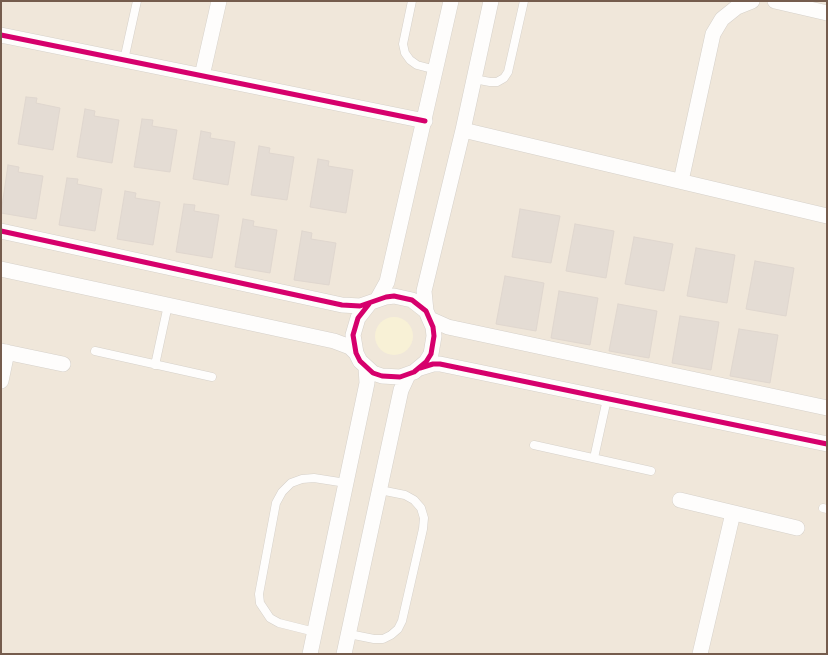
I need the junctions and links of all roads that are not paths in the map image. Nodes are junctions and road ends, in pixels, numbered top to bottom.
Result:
1 (137, 1) edge
2 (219, 1) edge
3 (412, 1) edge
4 (451, 1) edge
5 (491, 1) edge
6 (524, 1) edge
7 (752, 1) edge
8 (775, 1) edge
9 (827, 12) edge
10 (1, 35) edge
11 (124, 60) junction
12 (436, 70) junction
13 (202, 76) junction
14 (474, 79) junction
15 (425, 121) junction
16 (463, 130) junction
17 (681, 181) junction
18 (827, 216) edge
19 (1, 231) edge
20 (1, 269) edge
21 (373, 302) junction
22 (168, 305) junction
23 (428, 315) junction
24 (4, 351) edge
25 (95, 351) dead end
26 (356, 353) junction
27 (63, 364) dead end
28 (155, 365) junction
29 (366, 367) junction
30 (414, 372) junction
31 (212, 377) dead end
32 (1, 381) edge
33 (607, 399) junction
34 (827, 408) edge
35 (827, 444) edge
36 (534, 445) dead end
37 (594, 458) junction
38 (651, 471) dead end
39 (346, 483) junction
40 (380, 490) junction
41 (680, 500) dead end
42 (733, 513) junction
43 (798, 528) dead end
44 (315, 632) junction
45 (348, 634) junction
46 (310, 654) edge
47 (344, 654) edge
48 (700, 654) edge

1 - 11 lane
2 - 13 street
3 - 12 lane
4 - 12 street
5 - 14 street
6 - 14 lane
7 - 17 street
8 - 9 street
10 - 11 street
11 - 13 street
12 - 15 street
13 - 15 street
14 - 16 street
15 - 21 street
16 - 17 street
16 - 23 street
17 - 18 street
19 - 21 street
20 - 22 street
21 - 23 street
21 - 26 street
22 - 26 street
22 - 28 lane
23 - 30 street
23 - 34 street
24 - 27 street
24 - 32 street
25 - 28 lane
26 - 29 street
28 - 31 lane
29 - 30 street
29 - 39 street
30 - 33 street
30 - 40 street
33 - 35 street
33 - 37 lane
36 - 37 lane
37 - 38 lane
39 - 44 street
39 - 44 lane
40 - 45 street
40 - 45 lane
41 - 42 street
42 - 43 street
42 - 48 street
44 - 46 street
45 - 47 street

